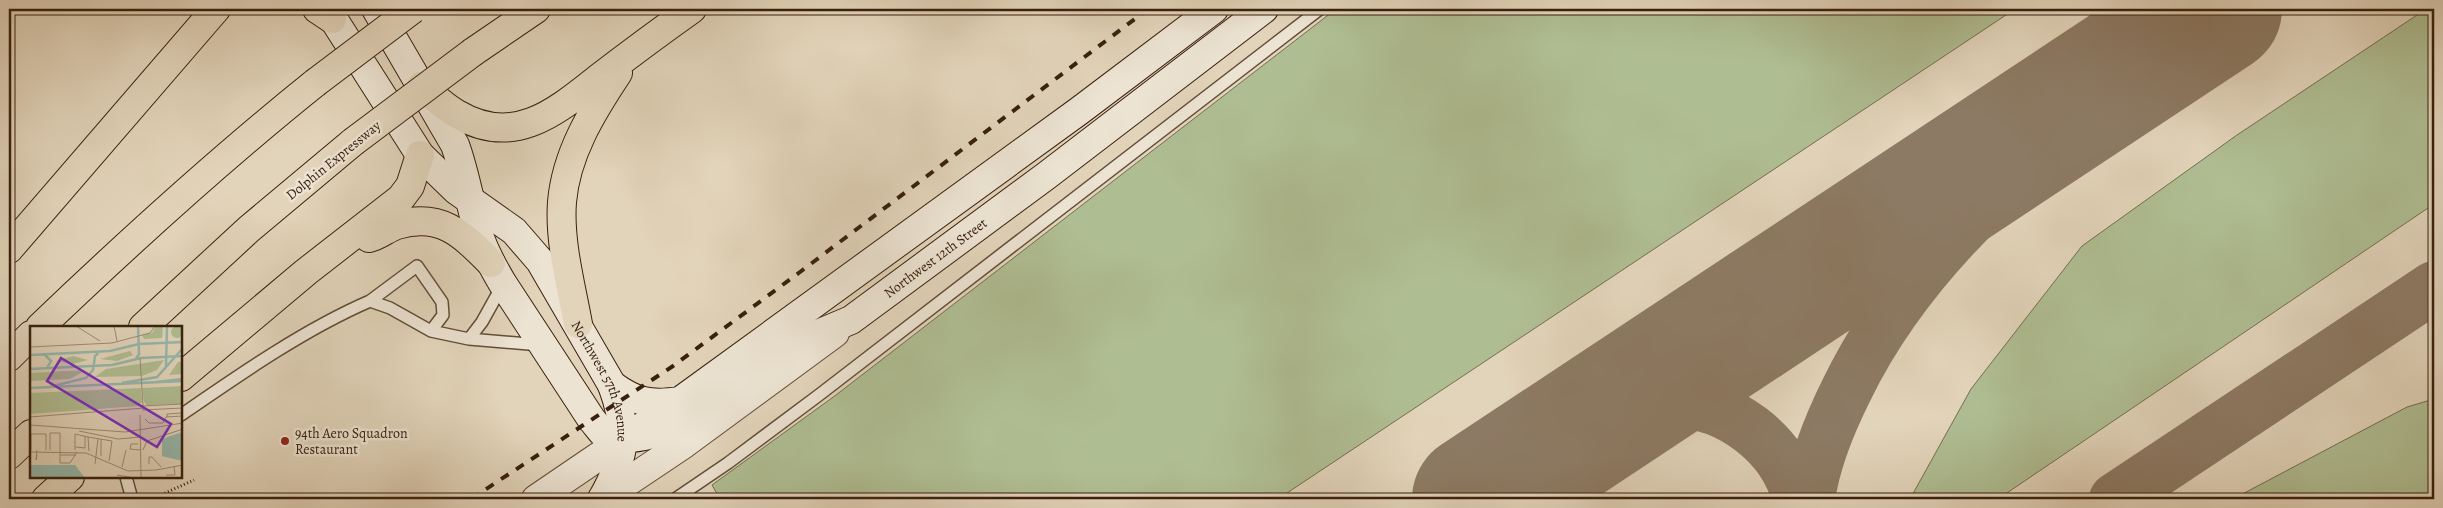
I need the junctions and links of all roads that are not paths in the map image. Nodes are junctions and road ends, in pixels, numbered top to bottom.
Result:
1 (376, 9) edge
2 (413, 9) edge
3 (536, 9) edge
4 (692, 9) edge
5 (1214, 9) edge
6 (1264, 9) edge
7 (1320, 9) edge
8 (218, 10) edge
9 (325, 12) edge
10 (632, 53) junction
11 (421, 86) junction
12 (420, 155) junction
13 (471, 202) junction
14 (338, 246) junction
15 (9, 249) edge
16 (497, 274) junction
17 (370, 301) junction
18 (851, 320) junction
19 (578, 324) junction
20 (41, 326) edge
21 (144, 326) edge
22 (431, 331) junction
23 (30, 337) edge
24 (469, 339) junction
25 (544, 346) junction
26 (9, 357) edge
27 (182, 376) edge
28 (612, 385) junction
29 (680, 401) junction
30 (182, 414) edge
31 (30, 435) edge
32 (625, 439) junction
33 (9, 455) edge
34 (69, 478) edge
35 (126, 478) edge
36 (46, 499) edge
37 (132, 499) edge
38 (536, 499) edge
39 (602, 499) edge
40 (675, 499) edge

1 - 11 main road
2 - 20 highway, bridge
3 - 21 highway, Dolphin Expressway, bridge
4 - 10 highway
5 - 29 main road
6 - 18 main road, Northwest 12th Street
7 - 40 lane
8 - 15 highway
9 - 12 main road, Northwest 57th Avenue
10 - 11 highway
10 - 19 highway
11 - 13 main road
12 - 13 main road, Northwest 57th Avenue
12 - 14 highway
13 - 16 main road, Northwest 57th Avenue
13 - 19 main road, Northwest 57th Avenue
14 - 16 highway
14 - 27 highway
16 - 24 lane
16 - 25 main road, Northwest 57th Avenue
17 - 22 lane
17 - 22 lane
17 - 30 lane
18 - 32 main road
18 - 39 main road, Northwest 12th Street
19 - 28 main road, Northwest 57th Avenue
22 - 24 lane
23 - 26 highway
24 - 25 lane
25 - 32 main road, Northwest 57th Avenue
28 - 29 main road
28 - 32 main road, Northwest 57th Avenue
29 - 32 main road
31 - 33 highway
32 - 38 main road
32 - 39 main road
34 - 36 highway
35 - 37 lane

